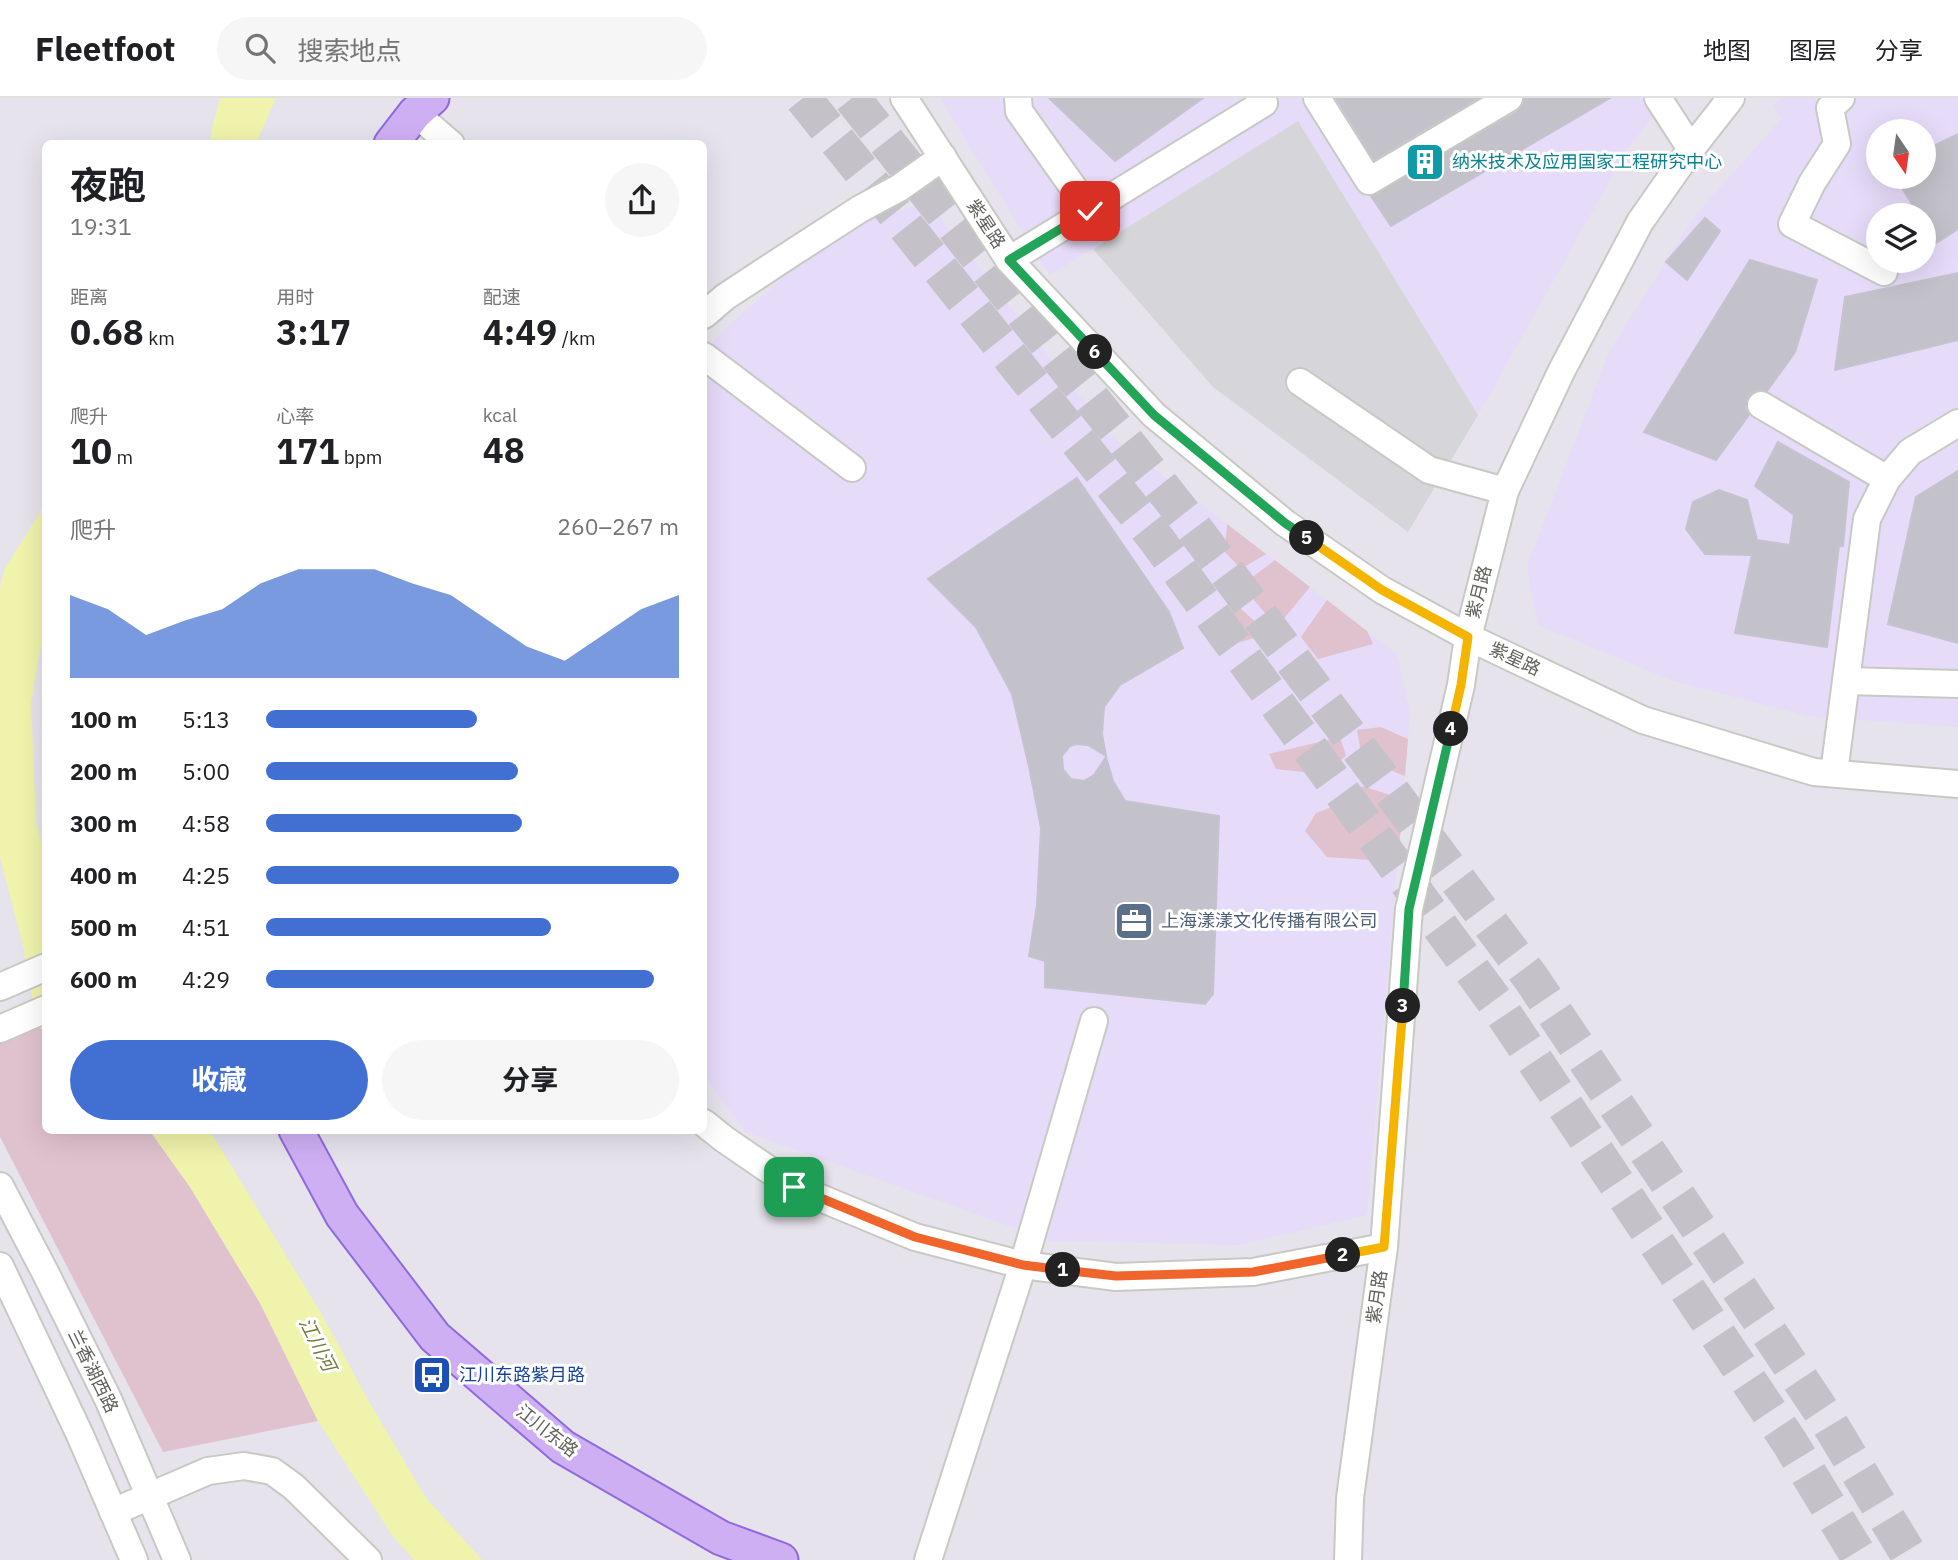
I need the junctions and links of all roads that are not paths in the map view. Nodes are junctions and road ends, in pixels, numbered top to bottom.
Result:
1 (905, 98) edge
2 (1018, 98) edge
3 (1261, 98) edge
4 (1317, 98) edge
5 (1509, 98) edge
6 (1658, 98) edge
7 (1731, 98) edge
8 (1831, 101) edge
9 (424, 106) edge
10 (394, 140) edge
11 (448, 140) edge
12 (1690, 149) junction
13 (943, 158) junction
14 (1090, 211) junction
15 (1009, 260) junction
16 (1866, 263) edge
17 (707, 313) edge
18 (707, 358) edge
19 (1300, 382) dead end
20 (1761, 405) dead end
21 (1958, 424) edge
22 (852, 468) dead end
23 (1887, 479) junction
24 (1505, 491) junction
25 (1468, 637) junction
26 (1846, 681) junction
27 (1958, 684) edge
28 (1834, 774) junction
29 (1958, 784) edge
30 (42, 969) edge
31 (8, 984) edge
32 (38, 1012) edge
33 (1094, 1021) dead end
34 (0, 1029) edge
35 (707, 1125) edge
36 (298, 1134) edge
37 (0, 1186) edge
38 (1384, 1247) junction
39 (1023, 1265) junction
40 (0, 1266) edge
41 (150, 1496) junction
42 (113, 1512) junction
43 (134, 1560) edge
44 (177, 1560) edge
45 (368, 1560) edge
46 (782, 1560) edge
47 (928, 1560) edge
48 (1348, 1560) edge

1 - 13 street, 紫星路
2 - 14 street
3 - 14 street
4 - 5 street
6 - 12 street
7 - 12 street, 紫月路
8 - 16 street
9 - 10 main road
9 - 11 street
12 - 24 street, 紫月路
13 - 15 street, 紫星路
13 - 17 street
14 - 15 street
15 - 25 street, 紫星路
18 - 22 street
19 - 24 street
20 - 23 street
21 - 23 street
23 - 26 street
24 - 25 street, 紫月路
25 - 28 street, 紫星路
25 - 38 street, 紫月路
26 - 27 street
26 - 28 street
28 - 29 street, 紫星路
30 - 31 street
32 - 34 street
33 - 39 street
35 - 39 street
36 - 46 main road, 江川东路
37 - 41 street, 兰香湖西路
38 - 39 street
38 - 48 street, 紫月路
39 - 47 street
40 - 42 street
41 - 42 street
41 - 44 street, 兰香湖西路
41 - 45 street
42 - 43 street

